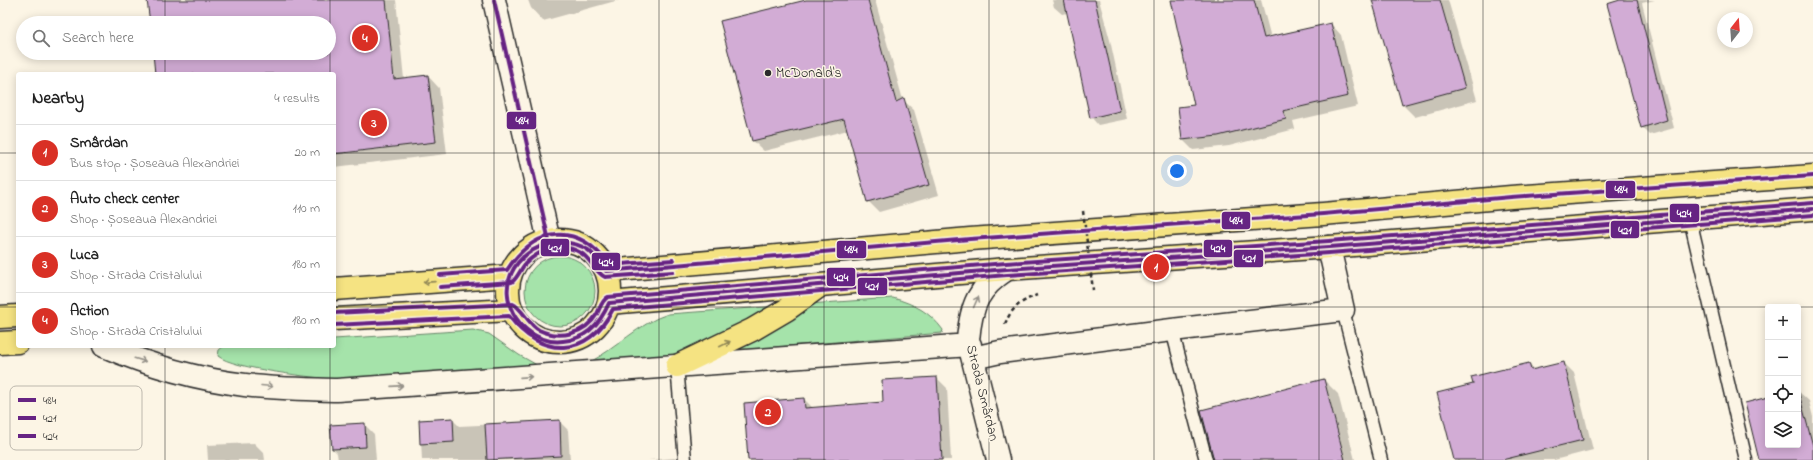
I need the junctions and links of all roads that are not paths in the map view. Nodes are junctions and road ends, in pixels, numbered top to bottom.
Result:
1 (494, 0) edge
2 (1813, 176) edge
3 (1813, 209) edge
4 (1690, 219) junction
5 (549, 241) junction
6 (1329, 247) junction
7 (1007, 269) junction
8 (606, 271) junction
9 (510, 276) junction
10 (821, 285) junction
11 (336, 289) edge
12 (609, 303) junction
13 (512, 310) junction
14 (1343, 310) junction
15 (16, 316) edge
16 (0, 317) edge
17 (336, 319) edge
18 (1172, 330) junction
19 (16, 342) edge
20 (0, 344) edge
21 (970, 347) junction
22 (109, 348) edge
23 (677, 366) junction
24 (685, 460) edge
25 (998, 460) edge
26 (1206, 460) edge
27 (1381, 460) edge
28 (1746, 460) edge

1 - 5 street
2 - 8 main road
3 - 4 main road
4 - 6 main road
4 - 28 lane
5 - 8 main road
5 - 9 main road
6 - 7 main road
6 - 14 street
7 - 10 main road
21 -> 7 street, Strada Smârdan
8 - 12 main road
9 -> 11 main road
9 - 13 main road
10 - 12 main road
23 -> 10 main road
12 - 13 main road
13 - 17 main road
14 - 18 street
14 - 27 lane
15 - 16 main road
18 - 21 street
18 - 26 lane
19 - 20 main road
21 - 23 street
21 - 25 street, Strada Smârdan
22 -> 23 street
23 - 24 lane

